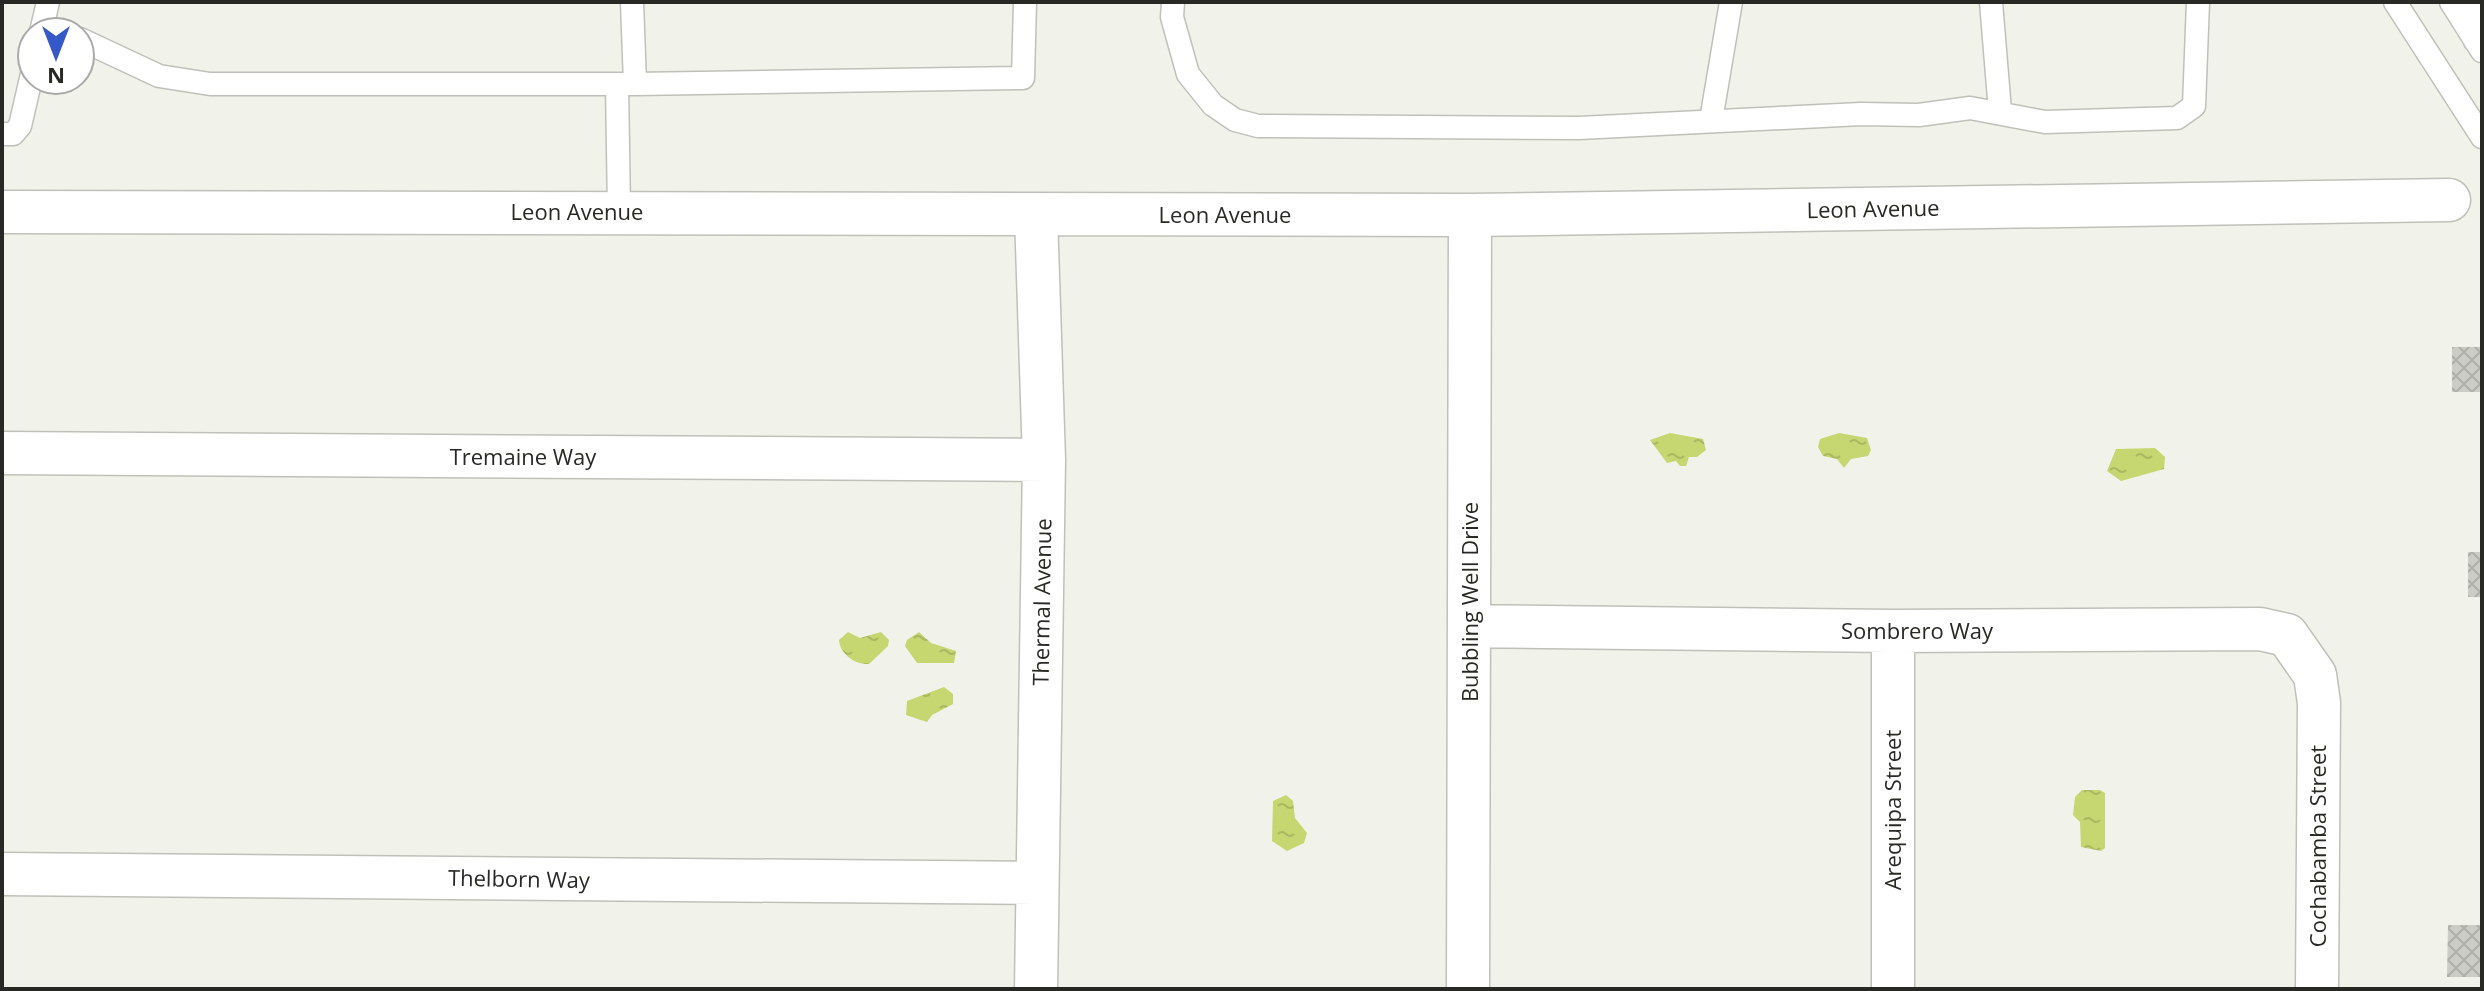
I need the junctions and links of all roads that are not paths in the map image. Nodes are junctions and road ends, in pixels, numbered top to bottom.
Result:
1 (632, 2) edge
2 (1025, 2) edge
3 (1173, 2) edge
4 (1731, 2) edge
5 (1991, 2) edge
6 (2198, 2) edge
7 (2395, 2) edge
8 (2451, 2) edge
9 (2476, 2) edge
10 (96, 46) edge
11 (2478, 46) edge
12 (626, 84) junction
13 (27, 96) edge
14 (2000, 111) junction
15 (1711, 120) junction
16 (2, 134) edge
17 (2482, 137) edge
18 (2449, 200) dead end
19 (2, 212) edge
20 (619, 212) junction
21 (1036, 215) junction
22 (1470, 215) junction
23 (2, 453) edge
24 (1044, 460) junction
25 (1470, 626) junction
26 (1893, 631) junction
27 (2319, 703) joint
28 (2, 874) edge
29 (1036, 883) junction
30 (1036, 989) edge
31 (1468, 989) edge
32 (1893, 989) edge
33 (2317, 989) edge

1 - 12 lane
2 - 12 lane
3 - 15 lane
4 - 15 lane
5 - 14 lane
6 - 14 lane
7 - 17 lane
8 - 11 lane
9 - 11 lane
10 - 12 lane
12 - 20 lane
13 - 16 lane
14 - 15 lane
18 - 22 street, Leon Avenue
19 - 20 street, Leon Avenue
20 - 21 street, Leon Avenue
21 - 22 street, Leon Avenue
21 - 24 street, Thermal Avenue
22 - 25 street, Bubbling Well Drive
23 - 24 street, Tremaine Way
24 - 29 street, Thermal Avenue
25 - 26 street, Sombrero Way
25 - 31 street, Bubbling Well Drive
26 - 27 street, Sombrero Way
26 - 32 street, Arequipa Street
27 - 33 street, Cochabamba Street
28 - 29 street, Thelborn Way
29 - 30 street, Thermal Avenue

